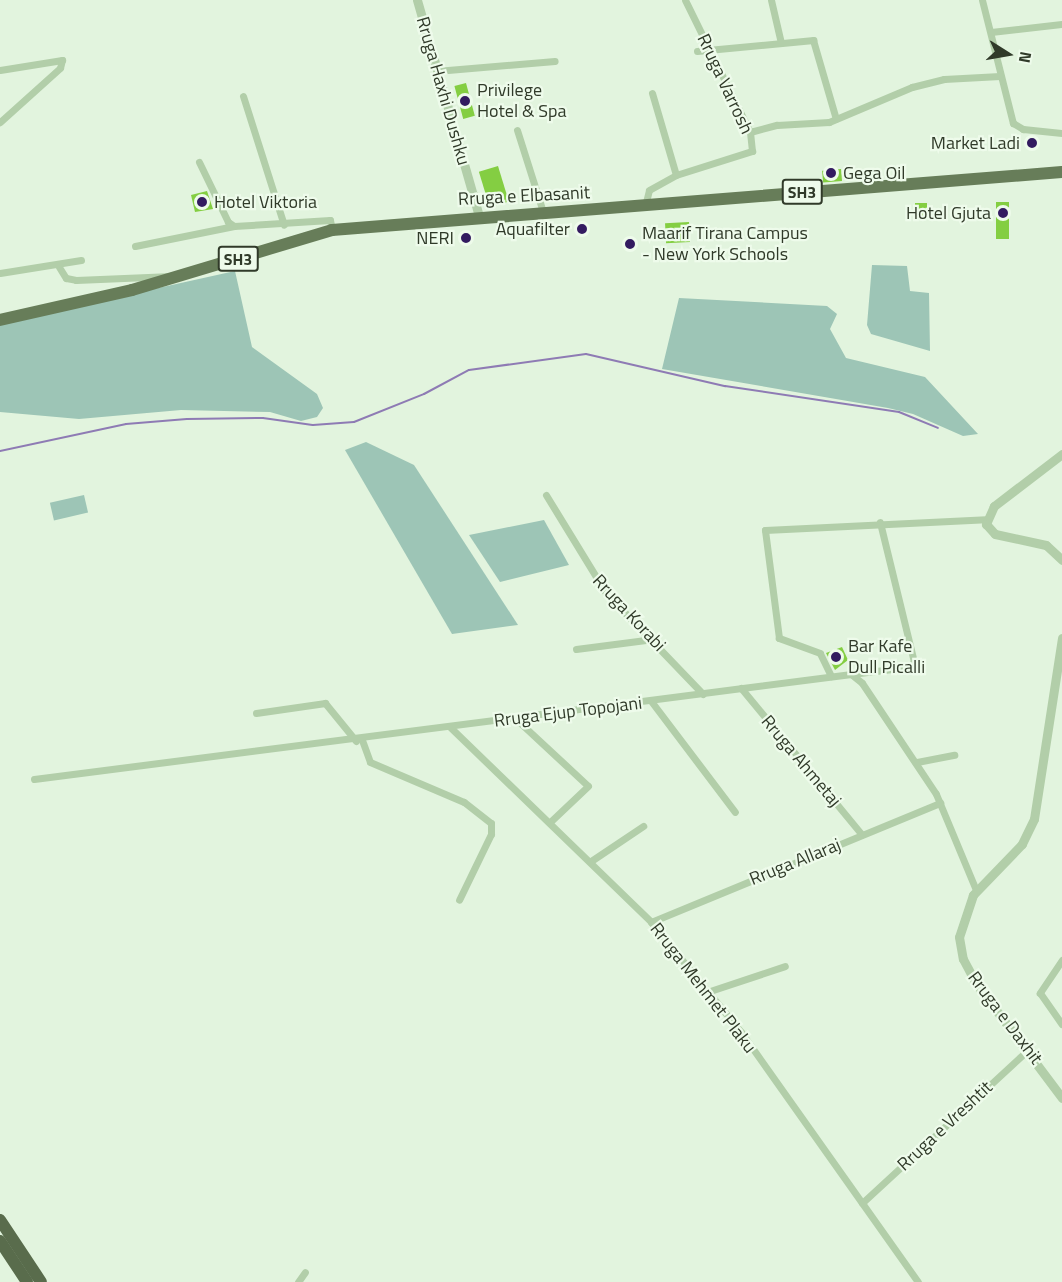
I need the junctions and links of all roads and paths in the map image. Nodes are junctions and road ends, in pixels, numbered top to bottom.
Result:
1 (417, 0) edge
2 (685, 0) edge
3 (771, 0) edge
4 (982, 0) edge
5 (1062, 24) edge
6 (991, 32) junction
7 (781, 44) junction
8 (710, 50) junction
9 (697, 51) dead end
10 (555, 61) dead end
11 (0, 70) edge
12 (436, 71) junction
13 (1000, 76) junction
14 (652, 93) dead end
15 (243, 96) dead end
16 (836, 119) junction
17 (0, 123) edge
18 (517, 130) dead end
19 (750, 132) junction
20 (1062, 133) edge
21 (199, 162) dead end
22 (1062, 172) edge
23 (676, 175) junction
24 (645, 206) junction
25 (543, 212) junction
26 (479, 216) junction
27 (284, 225) junction
28 (234, 226) junction
29 (332, 230) junction
30 (135, 246) dead end
31 (81, 260) dead end
32 (59, 267) junction
33 (0, 273) edge
34 (175, 278) junction
35 (0, 320) edge
36 (1062, 454) edge
37 (546, 495) dead end
38 (986, 519) junction
39 (880, 522) junction
40 (1062, 560) edge
41 (1062, 638) edge
42 (653, 639) junction
43 (576, 649) dead end
44 (851, 674) junction
45 (831, 676) junction
46 (741, 688) junction
47 (703, 694) junction
48 (651, 701) junction
49 (256, 712) dead end
50 (516, 719) junction
51 (450, 727) junction
52 (359, 740) junction
53 (954, 755) dead end
54 (917, 762) junction
55 (34, 778) dead end
56 (940, 803) junction
57 (735, 812) dead end
58 (550, 822) junction
59 (643, 826) dead end
60 (862, 834) junction
61 (591, 861) junction
62 (976, 890) junction
63 (459, 900) dead end
64 (651, 922) junction
65 (1062, 960) edge
66 (785, 966) dead end
67 (707, 992) junction
68 (1062, 1024) edge
69 (1029, 1049) junction
70 (1062, 1098) edge
71 (862, 1203) junction
72 (0, 1220) edge
73 (0, 1242) edge
74 (305, 1272) dead end
75 (27, 1282) edge
76 (41, 1282) edge
77 (298, 1282) edge
78 (918, 1282) edge

1 - 12 street, Rruga Haxhi Dushku
2 - 8 street, Rruga Varrosh
3 - 7 street
4 - 6 street
5 - 6 street
6 - 13 street
7 - 8 street
7 - 16 street
8 - 9 street
8 - 19 street, Rruga Varrosh
10 - 12 street
11 - 17 street
12 - 26 street, Rruga Haxhi Dushku
13 - 16 street
13 - 20 street
14 - 23 street
15 - 27 street
16 - 19 street
18 - 25 street
19 - 23 street, Rruga Varrosh
21 - 28 street
22 - 24 main road, Rruga e Elbasanit / SH3
23 - 24 street, Rruga Varrosh
24 - 25 main road, Rruga e Elbasanit / SH3
25 - 26 main road, Rruga e Elbasanit / SH3
26 - 29 main road, Rruga e Elbasanit / SH3
27 - 28 street
27 - 29 street
28 - 30 street
29 - 34 main road, Rruga e Elbasanit / SH3
31 - 32 street
32 - 33 street
32 - 34 street
34 - 35 main road, Rruga e Elbasanit / SH3
36 - 38 street
37 - 42 street, Rruga Korabi
38 - 39 street
38 - 40 street
39 - 44 street, Rruga Ejup Topojani
39 - 45 street
41 - 62 street, Rruga e Daxhit
42 - 43 street
42 - 47 street, Rruga Korabi
44 - 45 street, Rruga Ejup Topojani
44 - 54 street
45 - 46 street, Rruga Ejup Topojani
46 - 47 street, Rruga Ejup Topojani
46 - 60 street, Rruga Ahmetaj
47 - 48 street, Rruga Ejup Topojani
48 - 50 street, Rruga Ejup Topojani
48 - 57 street
49 - 52 street
50 - 51 street, Rruga Ejup Topojani
50 - 58 street
51 - 52 street, Rruga Ejup Topojani
51 - 58 street, Rruga Mehmet Plaku
52 - 55 street, Rruga Ejup Topojani
52 - 63 street
53 - 54 street
54 - 56 street
56 - 60 street, Rruga Allaraj
56 - 62 street
58 - 61 street, Rruga Mehmet Plaku
59 - 61 street
60 - 64 street, Rruga Allaraj
61 - 64 street, Rruga Mehmet Plaku
62 - 69 street, Rruga e Daxhit
64 - 67 street, Rruga Mehmet Plaku
65 - 68 street
66 - 67 street
67 - 71 street, Rruga Mehmet Plaku
69 - 70 street, Rruga e Daxhit
69 - 71 street, Rruga e Vreshtit
71 - 78 street, Rruga Mehmet Plaku
72 - 76 highway
73 - 75 highway
74 - 77 street

